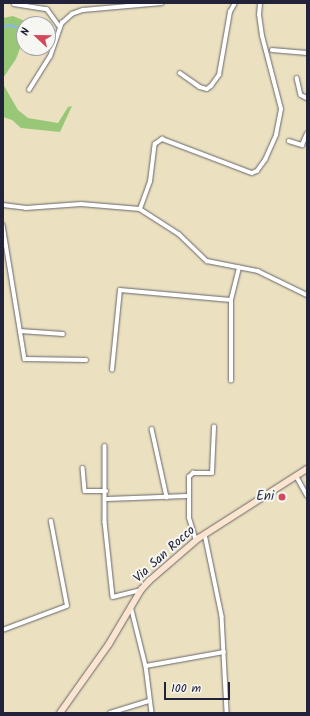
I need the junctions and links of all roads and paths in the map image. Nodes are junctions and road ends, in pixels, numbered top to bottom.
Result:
1 (162, 3) edge
2 (235, 3) edge
3 (260, 3) edge
4 (14, 4) edge
5 (60, 27) junction
6 (272, 50) dead end
7 (307, 53) edge
8 (180, 73) dead end
9 (297, 78) dead end
10 (30, 90) dead end
11 (307, 98) edge
12 (307, 134) edge
13 (289, 141) dead end
14 (3, 206) edge
15 (140, 209) junction
16 (3, 225) edge
17 (239, 268) junction
18 (307, 295) edge
19 (232, 300) junction
20 (20, 332) junction
21 (63, 334) dead end
22 (86, 360) dead end
23 (112, 370) dead end
24 (231, 381) dead end
25 (214, 427) dead end
26 (152, 428) dead end
27 (104, 446) dead end
28 (83, 468) dead end
29 (307, 469) edge
30 (297, 477) junction
31 (106, 490) junction
32 (167, 496) junction
33 (187, 496) junction
34 (307, 496) edge
35 (107, 499) junction
36 (51, 522) dead end
37 (205, 534) junction
38 (197, 542) junction
39 (140, 590) junction
40 (131, 605) junction
41 (3, 630) edge
42 (224, 652) junction
43 (146, 666) junction
44 (149, 701) junction
45 (60, 713) edge
46 (110, 713) edge
47 (152, 713) edge
48 (227, 713) edge

1 - 5 street
2 - 8 street
3 - 15 street
4 - 5 street
5 - 10 street
6 - 7 street
9 - 11 street
12 - 13 street
14 - 15 street
15 - 17 street
16 - 20 street
17 - 18 street
17 - 19 street
19 - 23 street
19 - 24 street
20 - 21 street
20 - 22 street
25 - 33 street
26 - 32 street
27 - 31 street
28 - 31 street
29 - 30 street, Via San Rocco
30 - 34 street
30 - 37 street, Via San Rocco
31 - 35 street
32 - 33 street
32 - 35 street
33 - 38 street
35 - 39 street
36 - 41 street
37 - 38 street, Via San Rocco
37 - 42 street
38 - 39 street, Via San Rocco
39 - 40 street, Via San Rocco
40 - 43 street
40 - 45 street, Via San Rocco
42 - 43 street
42 - 48 street
43 - 44 street
44 - 46 street
44 - 47 street

